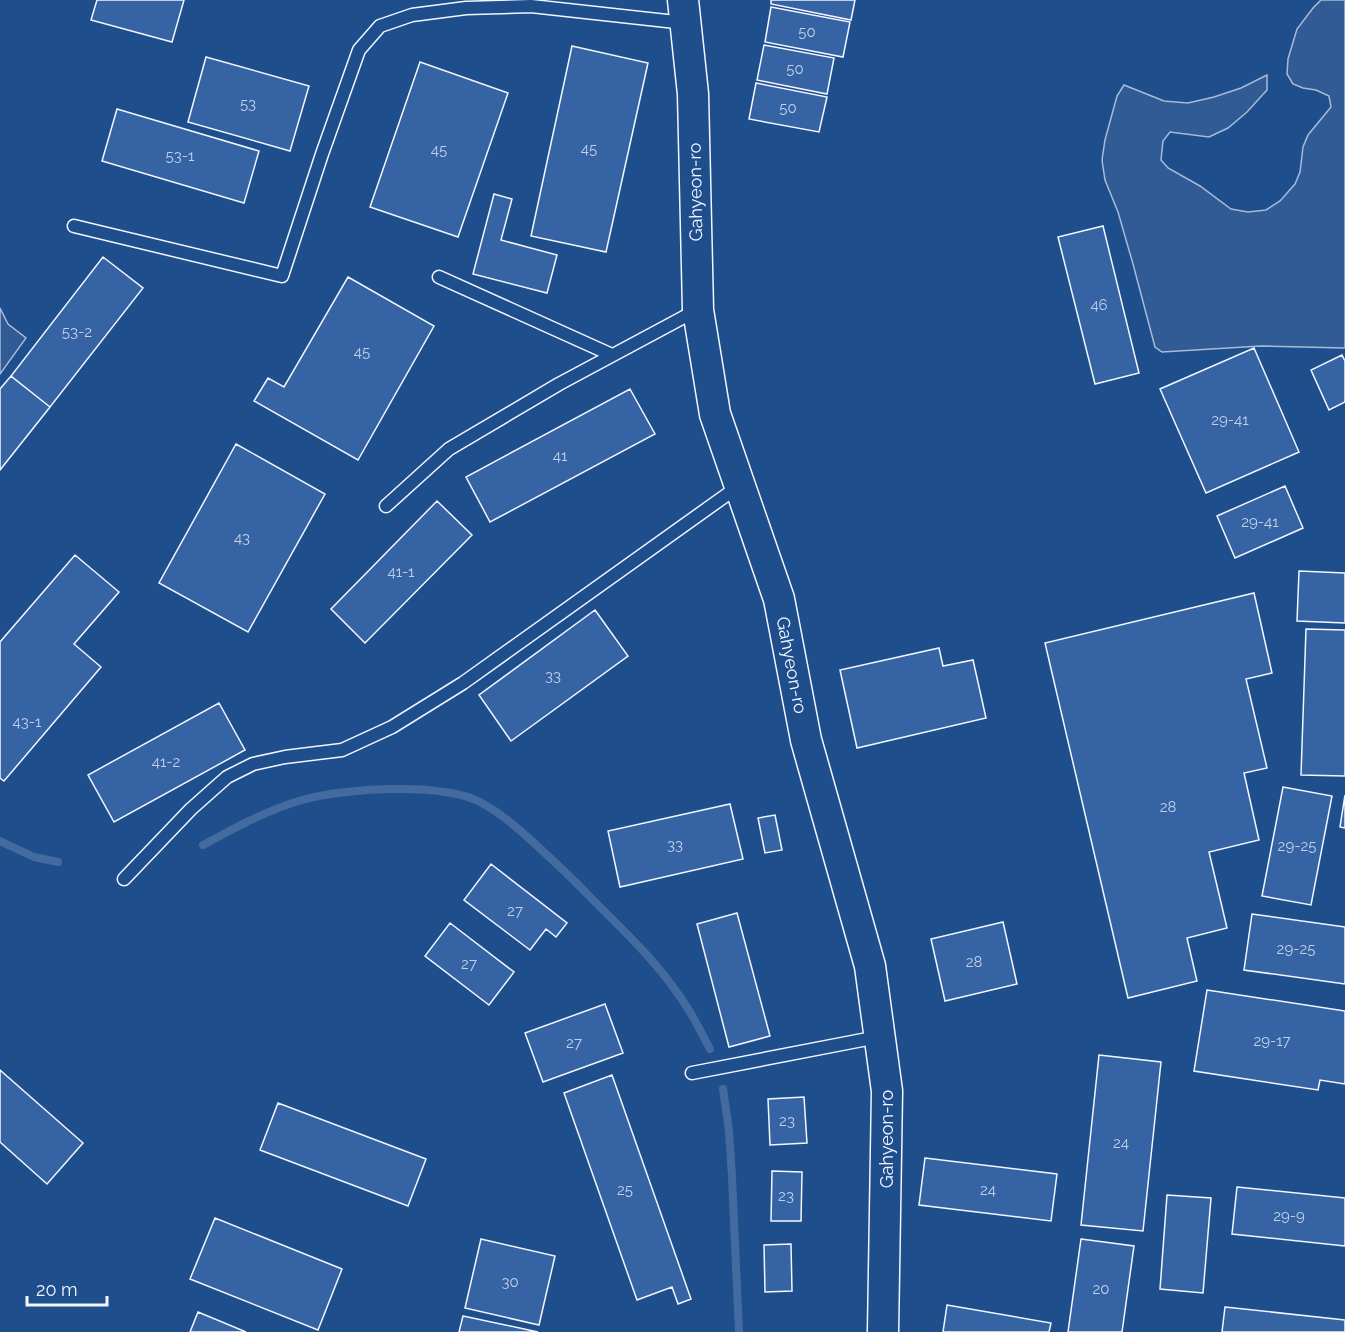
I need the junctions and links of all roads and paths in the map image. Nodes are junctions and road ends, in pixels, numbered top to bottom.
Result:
1 (685, 11) edge
2 (74, 226) dead end
3 (439, 277) dead end
4 (698, 310) junction
5 (612, 355) junction
6 (740, 485) junction
7 (386, 506) dead end
8 (124, 879) dead end
9 (880, 1036) junction
10 (692, 1073) dead end
11 (883, 1332) edge

1 - 2 lane
1 - 4 street, Gahyeon-ro
3 - 5 lane
4 - 5 lane
4 - 6 street, Gahyeon-ro
5 - 7 lane
6 - 8 lane
6 - 9 street, Gahyeon-ro
9 - 10 lane
9 - 11 street, Gahyeon-ro

